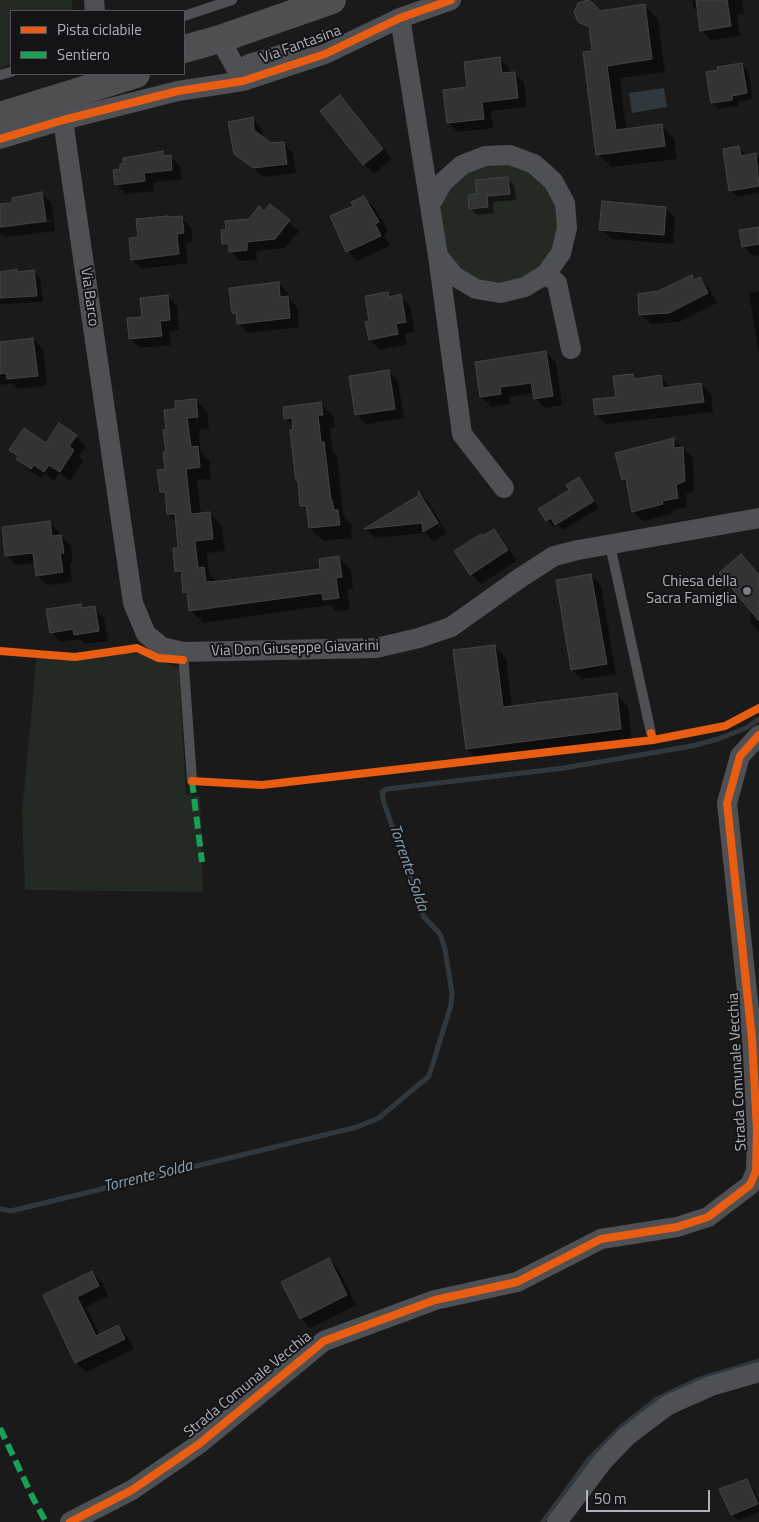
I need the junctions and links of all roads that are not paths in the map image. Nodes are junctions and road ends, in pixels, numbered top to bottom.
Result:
1 (232, 0) edge
2 (332, 0) edge
3 (451, 0) edge
4 (185, 16) edge
5 (400, 18) junction
6 (252, 28) junction
7 (220, 39) junction
8 (185, 49) edge
9 (326, 54) junction
10 (272, 56) junction
11 (69, 75) edge
12 (133, 75) edge
13 (243, 81) junction
14 (0, 97) edge
15 (0, 116) edge
16 (63, 120) junction
17 (0, 139) edge
18 (430, 205) junction
19 (438, 256) junction
20 (546, 274) junction
21 (571, 349) dead end
22 (504, 488) dead end
23 (759, 518) edge
24 (610, 545) junction
25 (162, 647) joint
26 (183, 652) junction
27 (651, 733) dead end
28 (759, 735) edge
29 (192, 781) dead end
30 (759, 1372) edge
31 (70, 1522) edge
32 (558, 1522) edge

1 - 4 lane
2 - 6 street
3 - 5 street, Via Fantasina
5 - 9 street, Via Fantasina
5 - 18 street
6 - 7 street
6 - 10 street, Via Fantasina
7 - 8 street
7 - 13 street
9 - 10 street, Via Fantasina
9 - 13 street, Via Fantasina
10 - 13 street, Via Fantasina
11 - 14 street
12 - 15 street
13 - 16 street
16 - 17 street
16 - 25 street, Via Barco
18 - 19 street
18 - 20 street
19 - 20 street
19 - 22 street
20 - 21 street
23 - 24 street, Via Don Giuseppe Giavarini
24 - 26 street, Via Don Giuseppe Giavarini
24 - 27 lane
25 - 26 street, Via Don Giuseppe Giavarini
26 - 29 lane
28 - 31 street, Strada Comunale Vecchia
30 - 32 street

